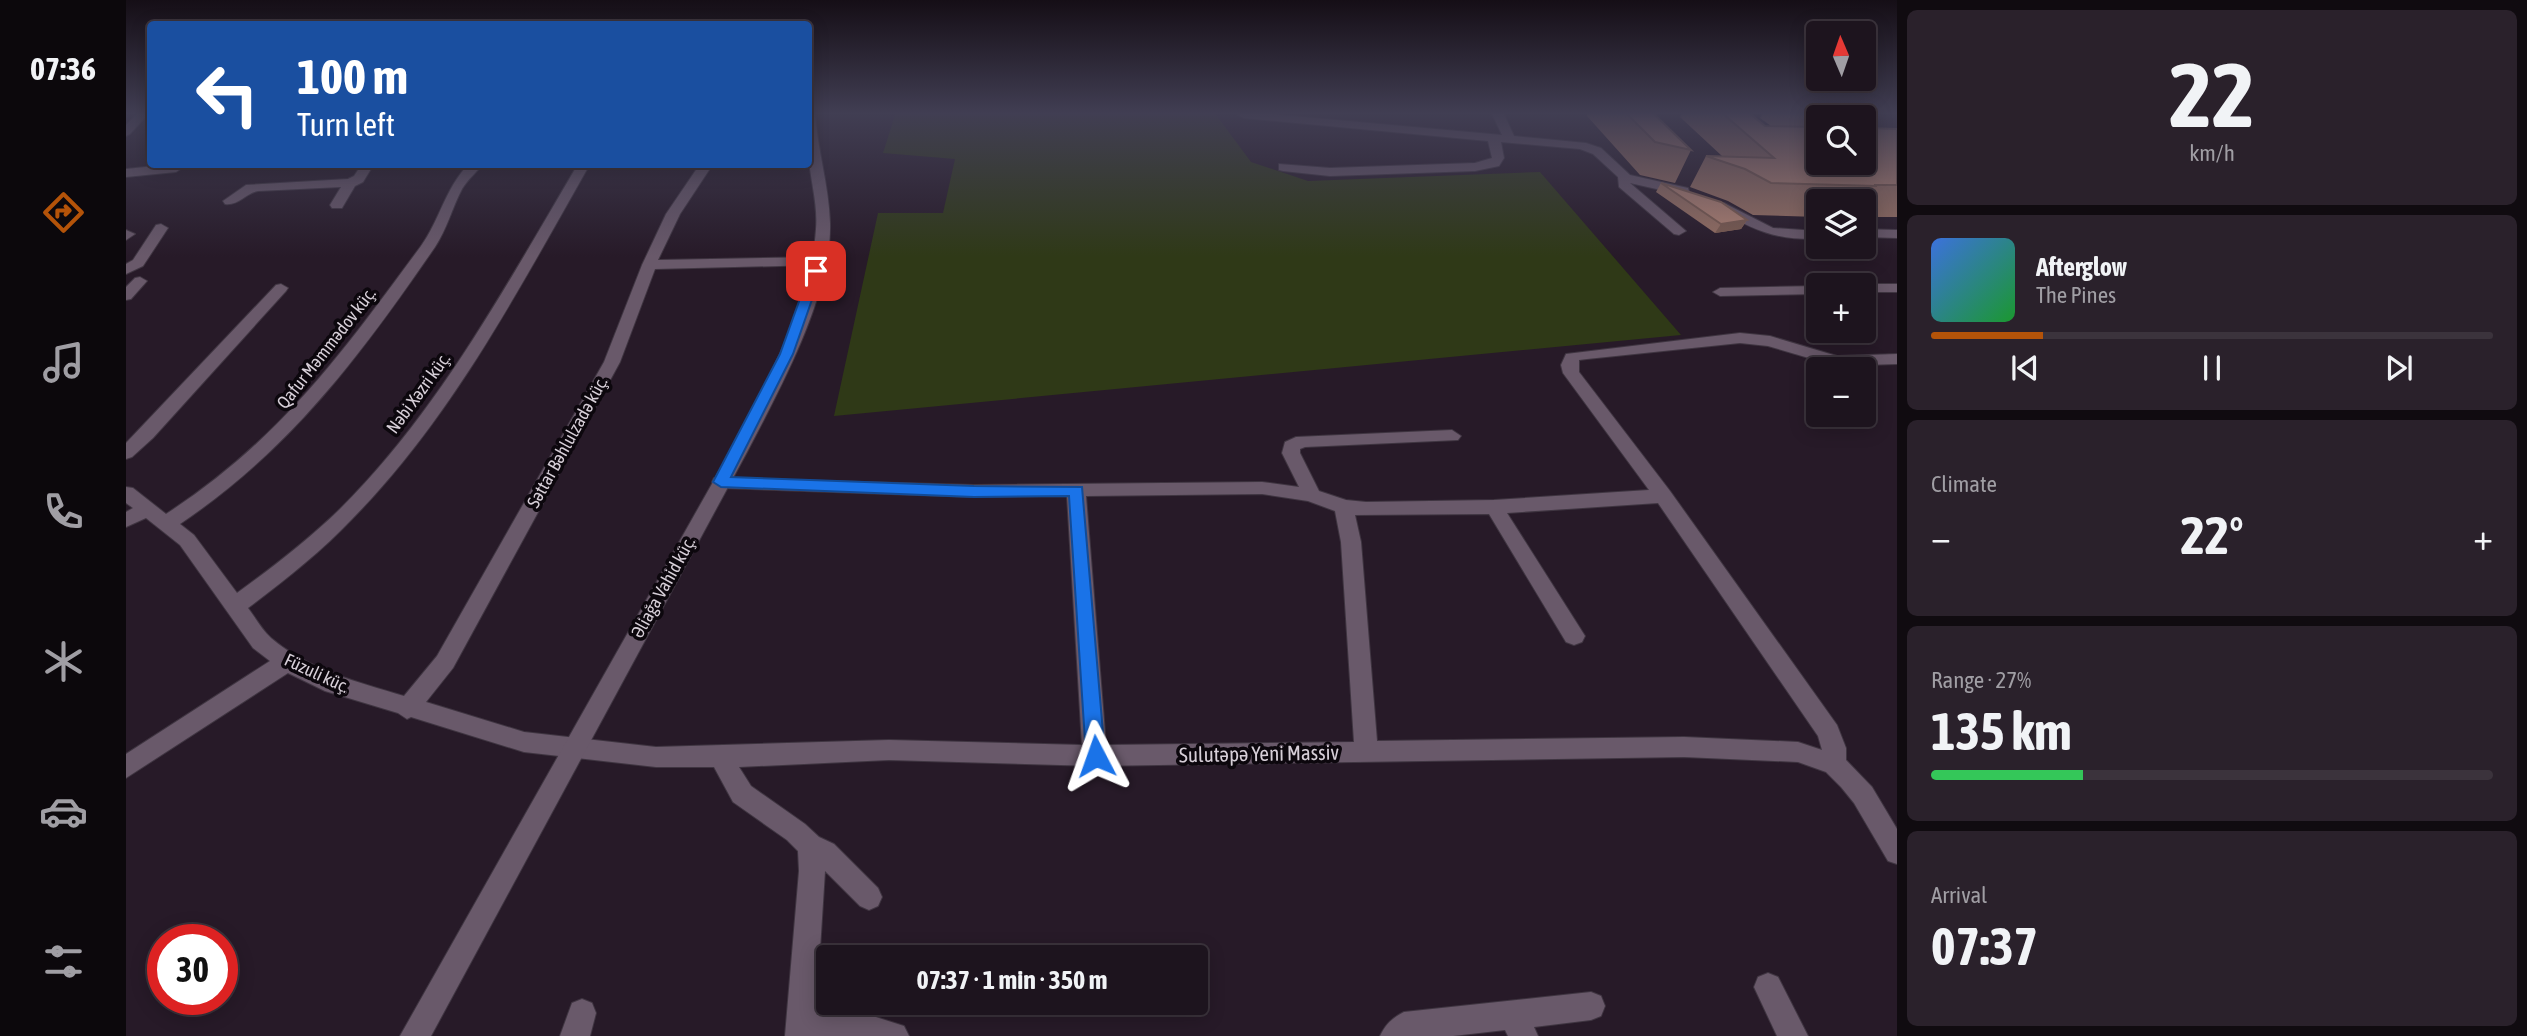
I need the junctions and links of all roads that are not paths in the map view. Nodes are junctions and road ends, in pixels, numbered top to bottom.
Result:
1 (816, 160) edge
2 (1497, 160) edge
3 (1605, 160) edge
4 (1283, 167) dead end
5 (176, 168) dead end
6 (365, 168) edge
7 (472, 168) edge
8 (582, 168) edge
9 (704, 168) edge
10 (126, 173) edge
11 (1626, 178) junction
12 (350, 183) junction
13 (230, 201) dead end
14 (337, 205) dead end
15 (161, 228) dead end
16 (1679, 232) dead end
17 (1876, 233) edge
18 (1897, 234) edge
19 (1806, 235) edge
20 (819, 261) junction
21 (649, 265) junction
22 (126, 270) edge
23 (140, 281) dead end
24 (281, 288) dead end
25 (1876, 288) edge
26 (1897, 288) edge
27 (1806, 290) edge
28 (1720, 292) dead end
29 (126, 296) edge
30 (1897, 359) edge
31 (1452, 436) dead end
32 (126, 453) edge
33 (721, 482) junction
34 (1076, 491) junction
35 (126, 493) edge
36 (1310, 495) junction
37 (1664, 496) junction
38 (1343, 507) junction
39 (1494, 507) junction
40 (147, 509) junction
41 (126, 520) edge
42 (167, 523) junction
43 (236, 605) junction
44 (1574, 636) dead end
45 (287, 662) junction
46 (407, 709) junction
47 (573, 749) junction
48 (1366, 751) junction
49 (1096, 756) junction
50 (721, 757) junction
51 (1834, 764) junction
52 (126, 767) edge
53 (1888, 823) edge
54 (810, 846) junction
55 (1897, 852) edge
56 (869, 897) dead end
57 (1768, 987) dead end
58 (1591, 1006) dead end
59 (1518, 1026) edge
60 (800, 1032) edge
61 (415, 1036) edge
62 (894, 1036) edge
63 (1395, 1036) edge
64 (1793, 1036) edge

1 - 20 street, Əliağa Vahid küç.
2 - 4 street
3 - 11 street
5 - 10 street
6 - 12 street
7 - 42 street, Qafur Məmmədov küç.
8 - 43 street, Nəbi Xəzri küç.
9 - 21 street, Səttar Bəhlulzadə küç.
11 - 16 street
11 - 19 street
12 - 13 street
12 - 14 street
15 - 22 street
17 - 18 street
20 - 21 street
20 - 33 street, Əliağa Vahid küç.
21 - 46 street, Səttar Bəhlulzadə küç.
23 - 29 street
24 - 32 street
25 - 26 street
27 - 28 street
30 - 37 street
31 - 36 street
33 - 34 street
33 - 47 street, Əliağa Vahid küç.
34 - 36 street
34 - 49 street
35 - 40 street, Füzuli küç.
36 - 38 street
37 - 39 street
37 - 51 street
38 - 39 street
38 - 48 street
39 - 44 street
40 - 41 street
40 - 42 street, Füzuli küç.
42 - 43 street, Füzuli küç.
43 - 45 street, Füzuli küç.
45 - 46 street, Füzuli küç.
45 - 52 street
46 - 47 street, Füzuli küç.
47 - 50 street, Sulutəpə Yeni Massiv
47 - 61 street, Əliağa Vahid küç.
48 - 49 street, Sulutəpə Yeni Massiv
48 - 51 street, Sulutəpə Yeni Massiv
49 - 50 street, Sulutəpə Yeni Massiv
50 - 54 street
51 - 53 street, Sulutəpə Yeni Massiv
53 - 55 street, Sulutəpə Yeni Massiv
54 - 56 street
54 - 60 street
57 - 64 street
58 - 59 street
59 - 63 street
60 - 62 street

